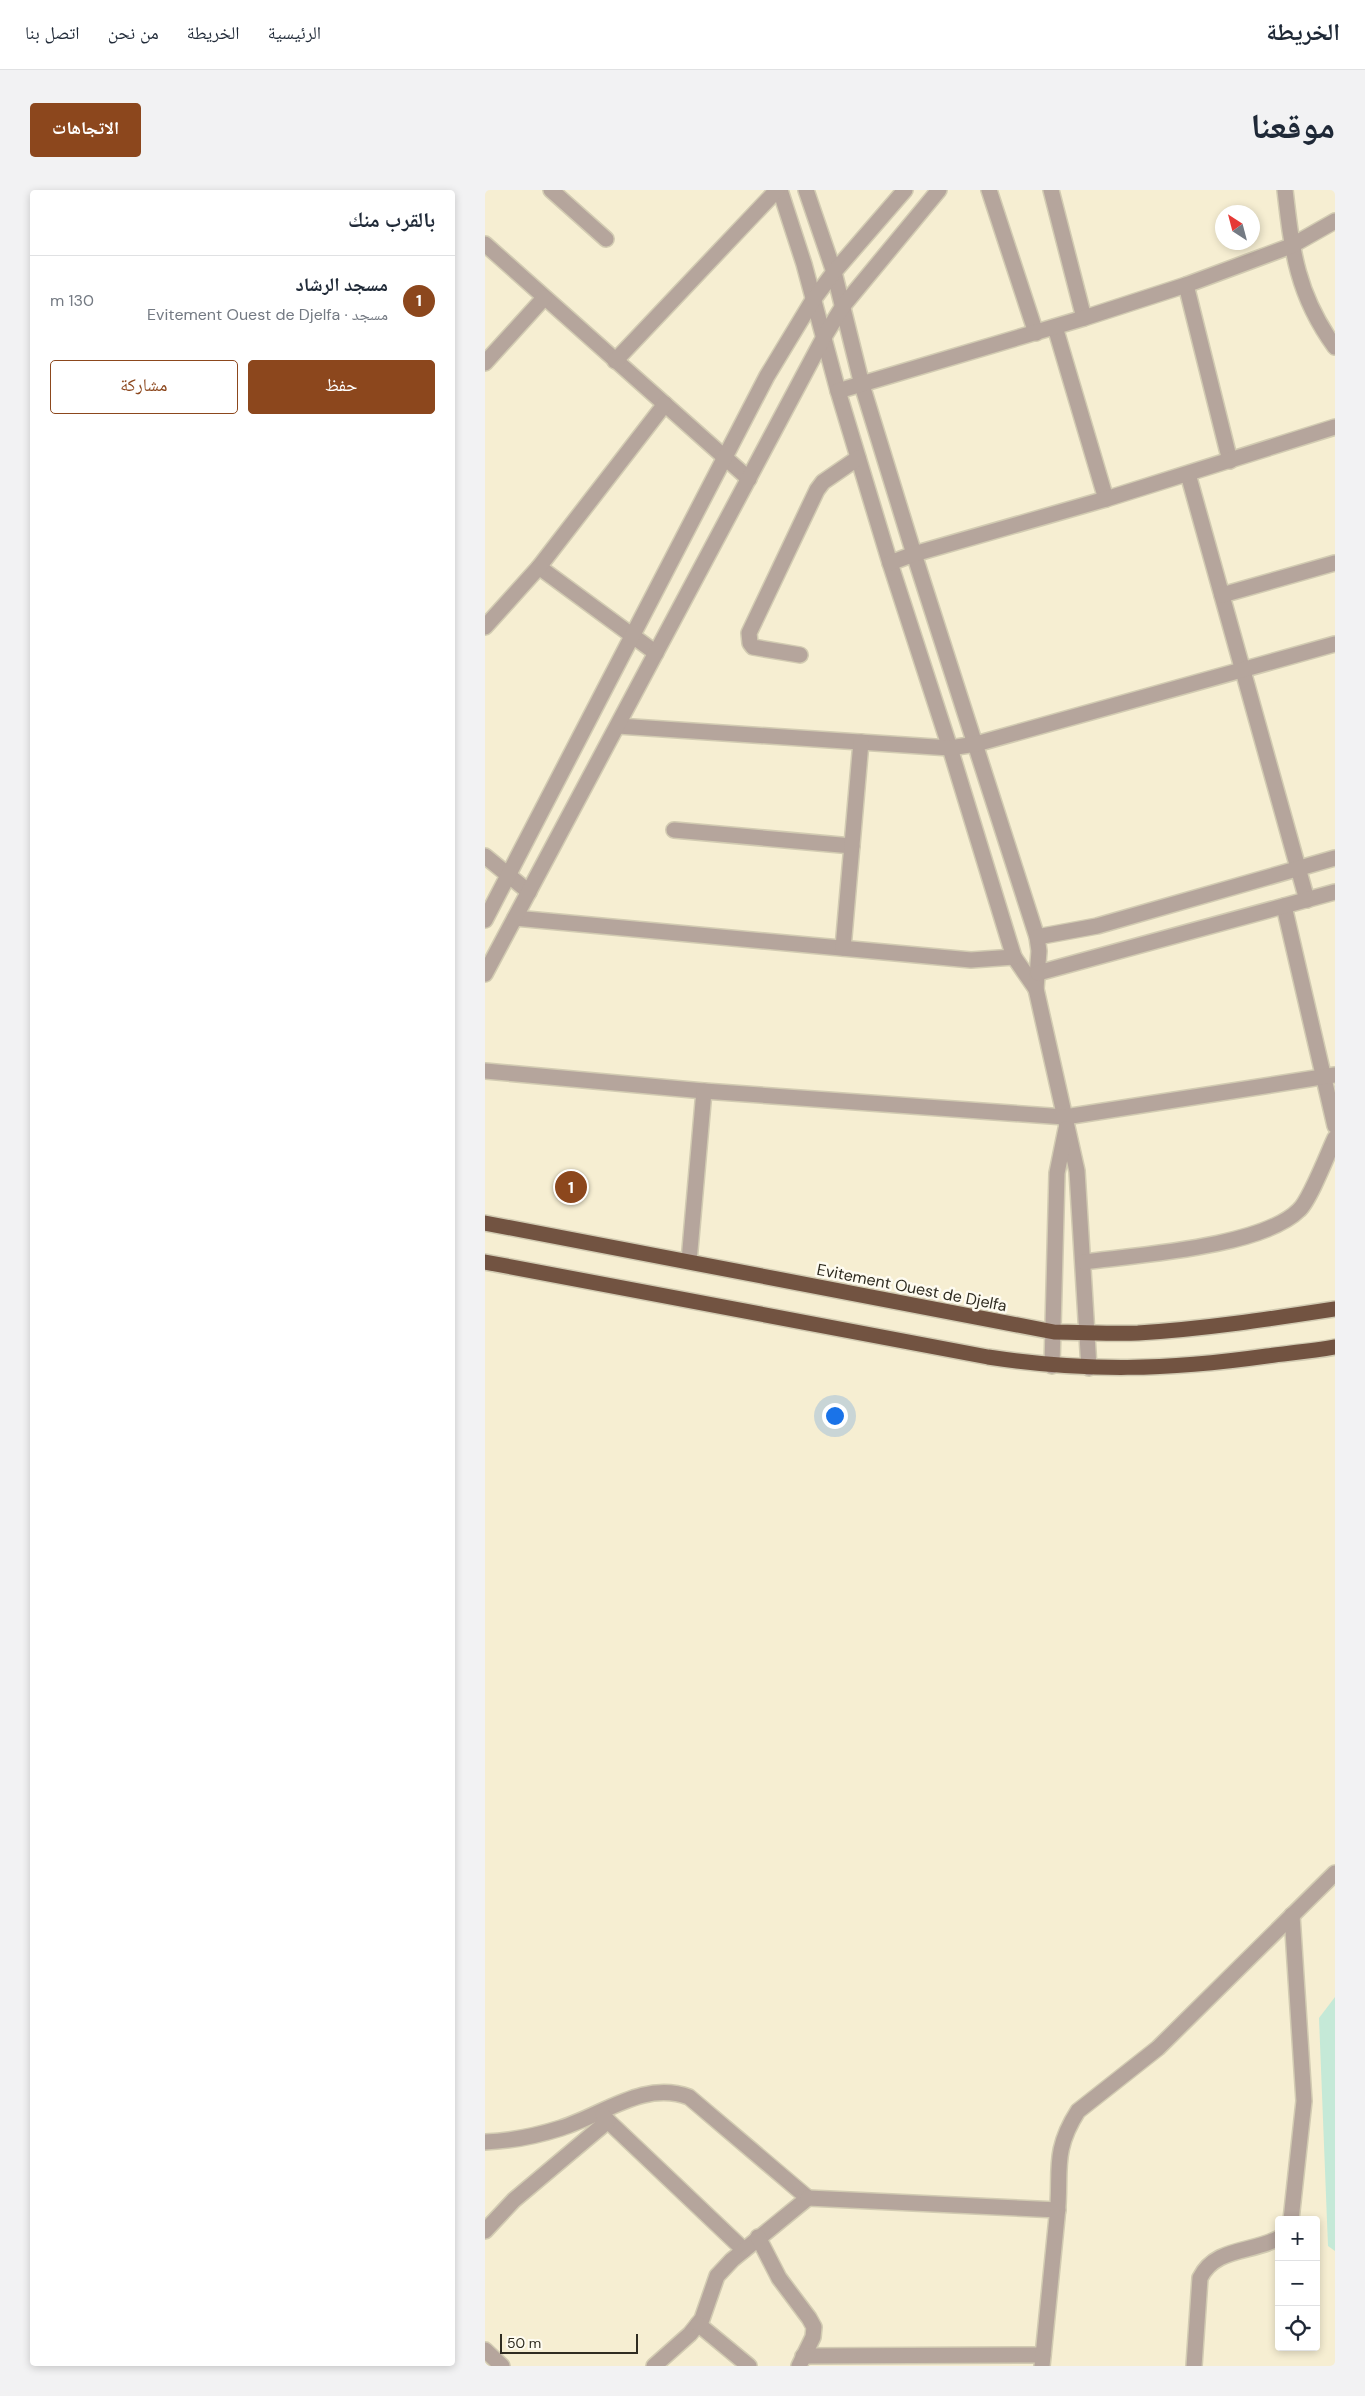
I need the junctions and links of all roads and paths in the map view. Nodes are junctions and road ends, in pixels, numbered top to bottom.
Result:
1 (551, 190) edge
2 (779, 190) edge
3 (806, 190) edge
4 (905, 190) edge
5 (939, 190) edge
6 (989, 190) edge
7 (1051, 190) edge
8 (1285, 190) edge
9 (1335, 221) edge
10 (606, 239) dead end
11 (485, 244) edge
12 (1291, 246) junction
13 (834, 272) junction
14 (1186, 285) junction
15 (544, 298) junction
16 (813, 300) junction
17 (843, 306) junction
18 (1084, 318) junction
19 (1055, 327) junction
20 (1036, 333) junction
21 (824, 337) junction
22 (1335, 347) edge
23 (615, 361) junction
24 (485, 362) edge
25 (862, 385) junction
26 (838, 391) junction
27 (665, 404) junction
28 (1335, 427) edge
29 (725, 458) junction
30 (858, 458) junction
31 (1230, 461) junction
32 (1189, 474) junction
33 (749, 479) junction
34 (1106, 500) junction
35 (914, 554) junction
36 (1335, 563) edge
37 (890, 564) junction
38 (539, 567) junction
39 (1222, 595) junction
40 (485, 627) edge
41 (633, 636) junction
42 (1335, 644) edge
43 (656, 654) junction
44 (800, 654) dead end
45 (1244, 669) junction
46 (618, 726) junction
47 (861, 742) junction
48 (976, 744) junction
49 (950, 748) junction
50 (674, 830) dead end
51 (852, 846) junction
52 (485, 856) edge
53 (1335, 858) edge
54 (1297, 869) junction
55 (508, 875) junction
56 (529, 892) junction
57 (1335, 892) edge
58 (1307, 900) junction
59 (1284, 906) junction
60 (515, 918) junction
61 (485, 920) edge
62 (1037, 937) junction
63 (843, 948) junction
64 (1014, 956) junction
65 (1038, 973) junction
66 (485, 974) edge
67 (1036, 989) junction
68 (485, 1071) edge
69 (1330, 1076) edge
70 (704, 1091) junction
71 (1066, 1123) junction
72 (1335, 1126) edge
73 (1335, 1138) edge
74 (485, 1223) edge
75 (689, 1261) junction
76 (485, 1262) edge
77 (1083, 1262) junction
78 (1335, 1309) edge
79 (1053, 1332) junction
80 (1088, 1332) junction
81 (1335, 1347) edge
82 (1052, 1366) junction
83 (1089, 1368) junction
84 (1335, 1873) edge
85 (1292, 1915) junction
86 (604, 2117) junction
87 (485, 2142) edge
88 (808, 2198) junction
89 (1058, 2210) junction
90 (1291, 2216) edge
91 (485, 2231) edge
92 (758, 2238) junction
93 (1275, 2239) edge
94 (744, 2250) junction
95 (698, 2324) junction
96 (485, 2350) edge
97 (730, 2360) edge
98 (801, 2361) edge
99 (1042, 2361) edge
100 (502, 2366) edge
101 (654, 2366) edge
102 (749, 2366) edge
103 (1195, 2366) edge

1 - 10 street
2 - 16 street
2 - 23 street
3 - 13 street
4 - 13 street
5 - 17 street
6 - 20 street
7 - 18 street
8 - 12 street
9 - 12 street
11 - 15 street
12 - 14 street
12 - 22 street
13 - 16 street
13 - 17 street
14 - 18 street
14 - 31 street
15 - 23 street
15 - 24 street
16 - 21 street
16 - 29 street
17 - 21 street
17 - 25 street
18 - 19 street
19 - 20 street
19 - 34 street
20 - 25 street
21 - 26 street
21 - 33 street
23 - 27 street
25 - 26 street
25 - 35 street
26 - 30 street
27 - 29 street
27 - 38 street
28 - 31 street
29 - 33 street
29 - 41 street
30 - 37 street
30 - 44 street
31 - 32 street
32 - 34 street
32 - 39 street
33 - 43 street
34 - 35 street
35 - 37 street
35 - 48 street
36 - 39 street
37 - 49 street
38 - 40 street
38 - 41 street
39 - 45 street
41 - 43 street
41 - 55 street
42 - 45 street
43 - 46 street
45 - 48 street
45 - 54 street
46 - 47 street
46 - 56 street
47 - 49 street
47 - 51 street
48 - 49 street
48 - 62 street
49 - 64 street
50 - 51 street
51 - 63 street
52 - 55 street
53 - 54 street
54 - 58 street
54 - 62 street
55 - 56 street
55 - 61 street
56 - 60 street
57 - 58 street
58 - 59 street
59 - 65 street
59 - 69 street
60 - 63 street
60 - 66 street
62 - 65 street
63 - 64 street
64 - 67 street
65 - 67 street
67 - 71 street
68 - 70 street
69 - 71 street
69 - 72 street
70 - 71 street
70 - 75 street
71 - 77 street
71 - 79 street
73 - 77 street
74 - 75 highway, Evitement Ouest de Djelfa
75 - 79 highway, Evitement Ouest de Djelfa
76 - 82 highway
77 - 80 street
78 - 80 highway, Evitement Ouest de Djelfa
79 - 80 highway, Evitement Ouest de Djelfa
79 - 82 street
80 - 83 street
81 - 83 highway
82 - 83 highway
84 - 85 street
85 - 89 street
85 - 90 street
86 - 87 street
86 - 88 street
86 - 91 street
86 - 94 street
88 - 89 street
88 - 92 street
89 - 99 street
92 - 94 street
92 - 98 street
93 - 103 street
94 - 95 street
95 - 97 street
95 - 101 street
96 - 100 street
97 - 102 street
98 - 99 street

